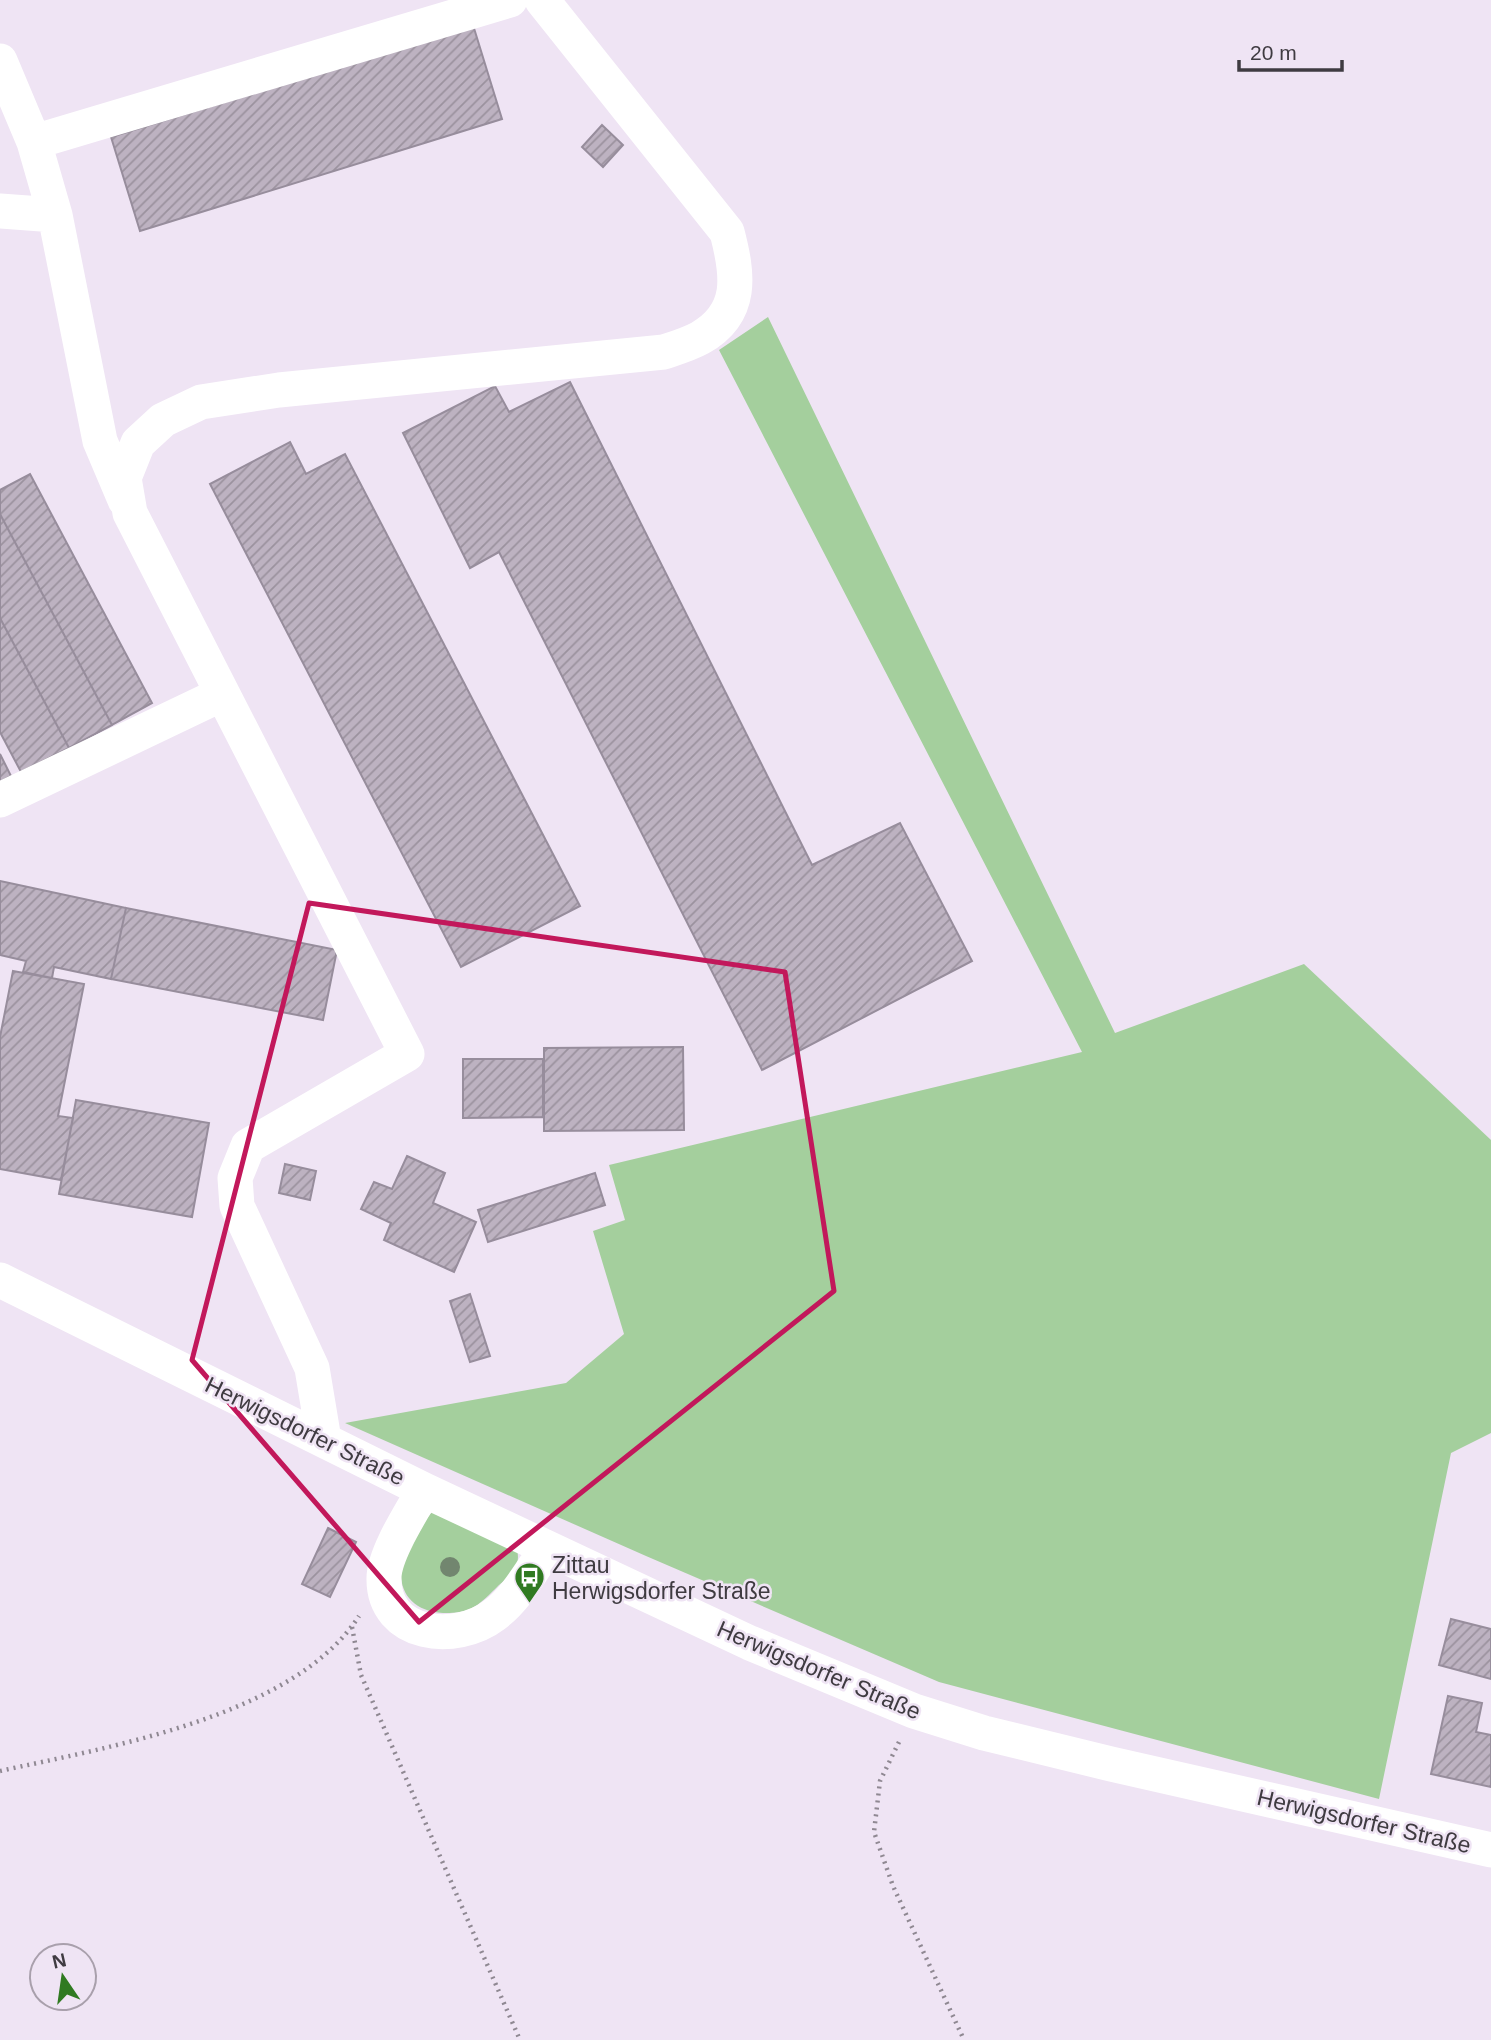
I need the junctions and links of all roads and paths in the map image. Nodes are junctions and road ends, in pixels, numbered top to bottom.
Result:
1 (510, 0) edge
2 (542, 0) edge
3 (0, 61) edge
4 (34, 142) junction
5 (0, 211) edge
6 (55, 215) junction
7 (130, 513) junction
8 (222, 694) junction
9 (0, 800) edge
10 (0, 1280) edge
11 (324, 1440) junction
12 (424, 1490) junction
13 (547, 1548) junction
14 (384, 1577) junction
15 (352, 1627) junction
16 (914, 1711) junction
17 (0, 1771) edge
18 (1491, 1850) edge
19 (520, 2040) edge
20 (964, 2040) edge

1 - 4 street
2 - 7 street
3 - 4 street
4 - 6 street
5 - 6 street
6 - 7 street
7 - 8 street
8 - 9 street
8 - 11 street
10 - 11 street, Herwigsdorfer Straße
11 - 12 street, Herwigsdorfer Straße
12 - 13 street, Herwigsdorfer Straße
12 - 14 street
13 - 14 street
13 - 16 street, Herwigsdorfer Straße
14 - 15 path
15 - 17 path
15 - 19 path
16 - 18 street, Herwigsdorfer Straße
16 - 20 path

